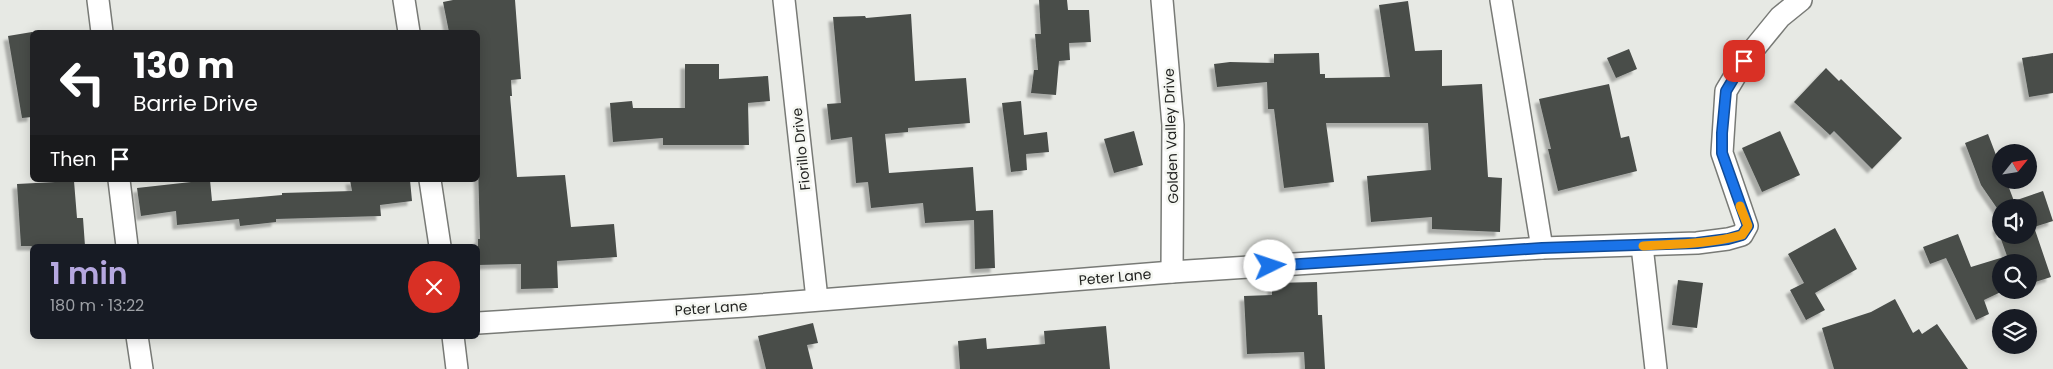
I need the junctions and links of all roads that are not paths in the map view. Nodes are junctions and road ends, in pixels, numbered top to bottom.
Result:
1 (98, 0) edge
2 (404, 0) edge
3 (784, 0) edge
4 (1162, 0) edge
5 (1501, 0) edge
6 (1801, 0) edge
7 (102, 30) edge
8 (409, 30) edge
9 (119, 182) edge
10 (430, 182) edge
11 (127, 244) edge
12 (440, 244) edge
13 (1642, 246) junction
14 (1542, 248) junction
15 (1172, 272) junction
16 (818, 299) junction
17 (480, 323) edge
18 (137, 339) edge
19 (453, 339) edge
20 (142, 369) edge
21 (457, 369) edge
22 (1656, 369) edge

1 - 7 street
2 - 8 street
3 - 16 street, Fiorillo Drive
4 - 15 street, Golden Valley Drive
5 - 14 street
6 - 13 street, Peter Lane
9 - 11 street
10 - 12 street
13 - 14 street, Peter Lane
13 - 22 street
14 - 15 street, Peter Lane
15 - 16 street, Peter Lane
16 - 17 street, Peter Lane
18 - 20 street
19 - 21 street

